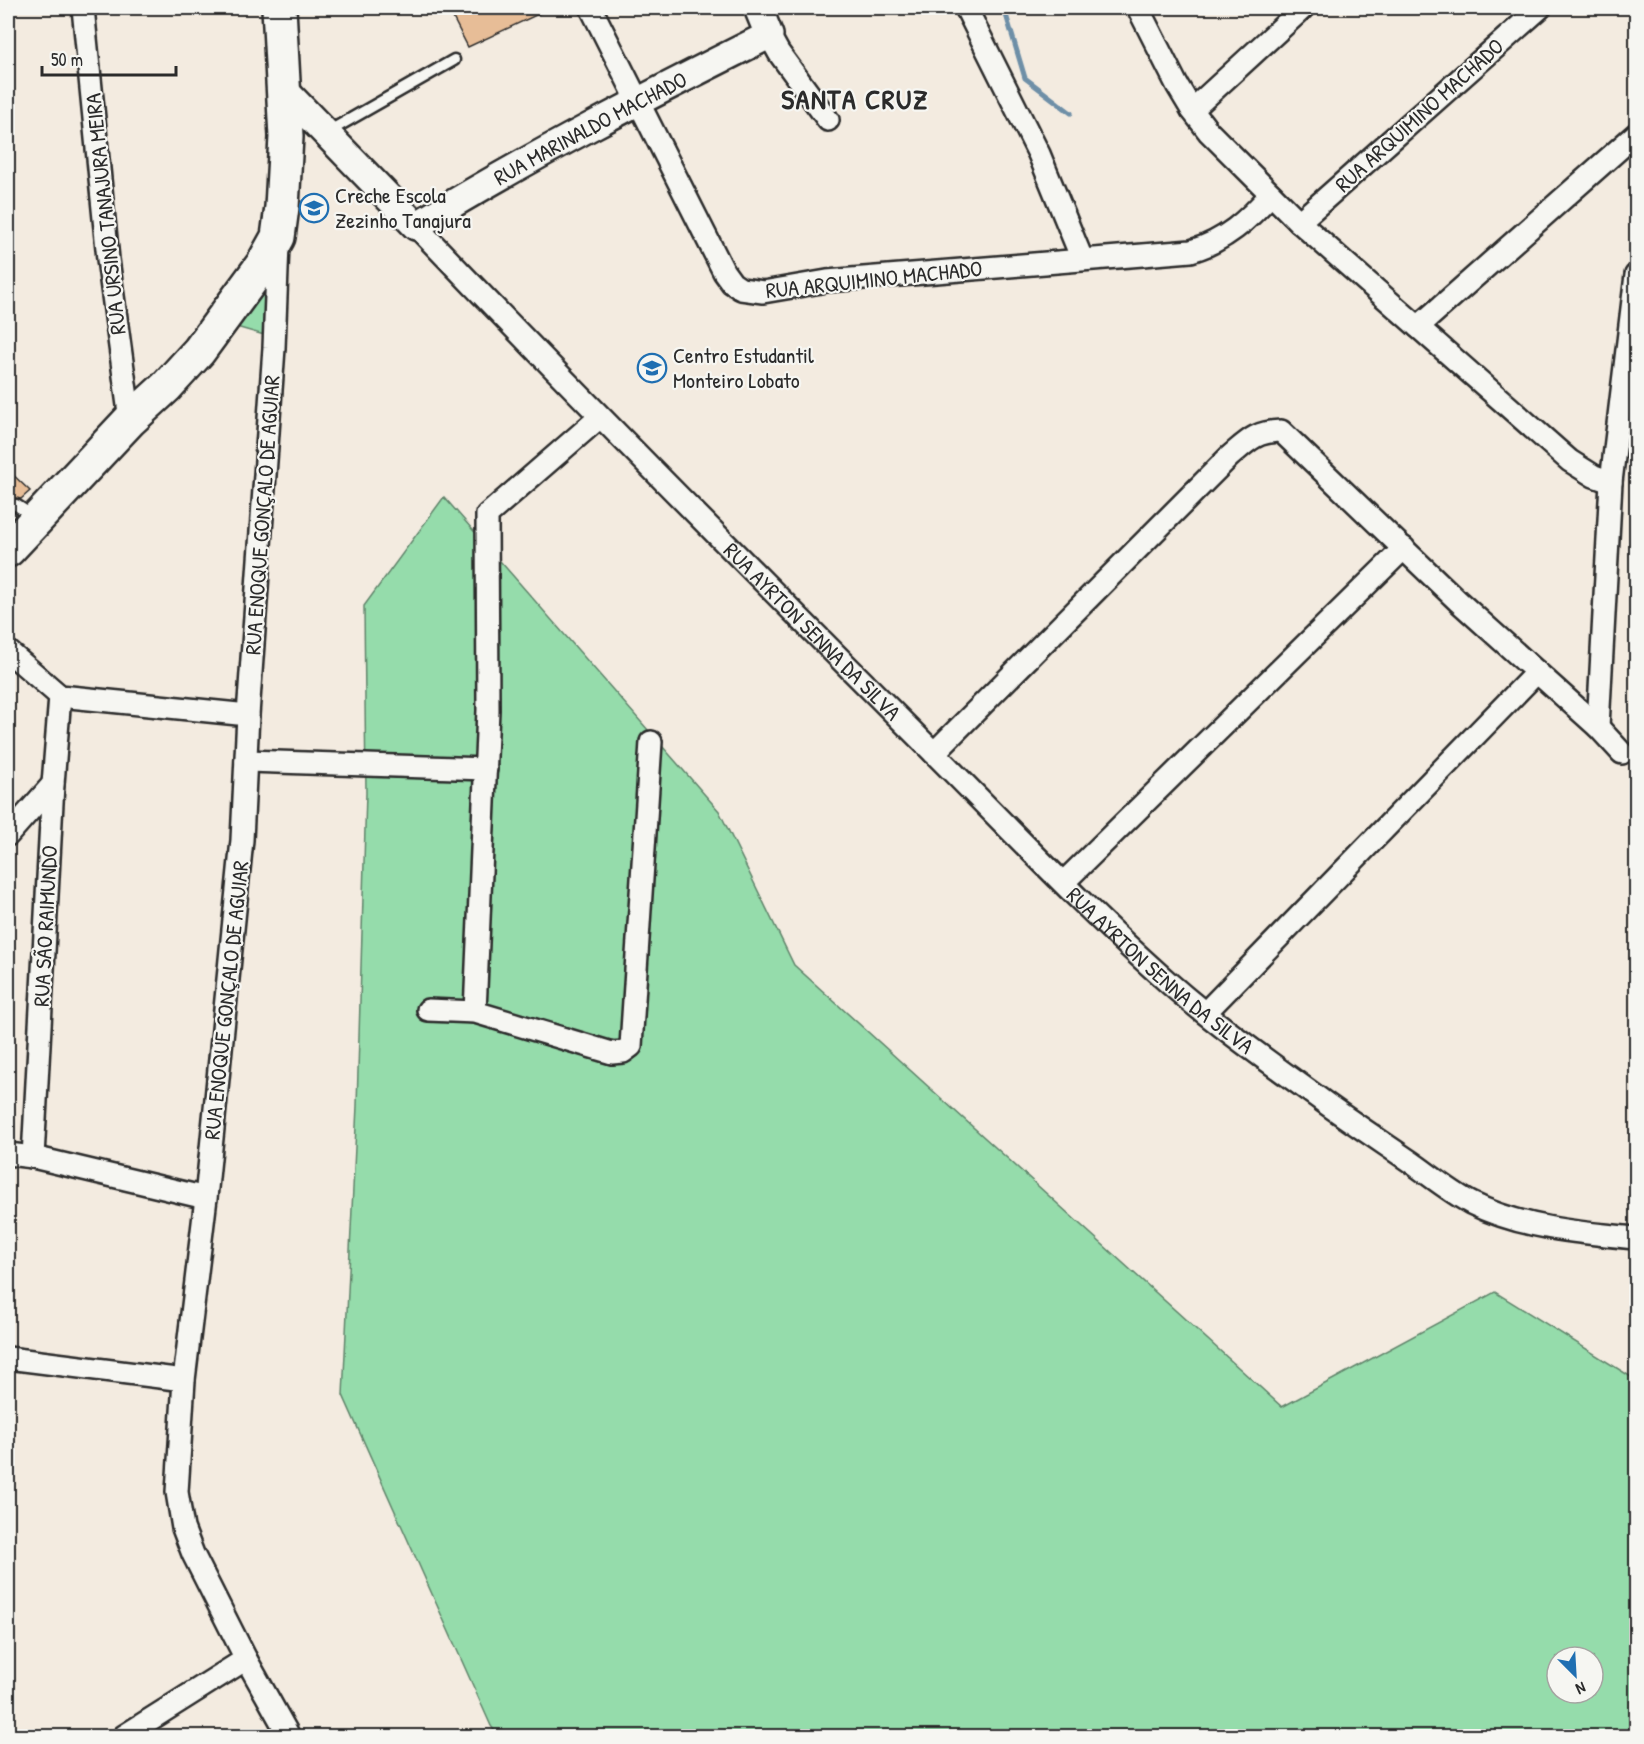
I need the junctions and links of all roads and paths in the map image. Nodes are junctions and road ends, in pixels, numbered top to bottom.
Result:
1 (83, 8) edge
2 (279, 8) edge
3 (591, 8) edge
4 (758, 8) edge
5 (966, 8) edge
6 (1137, 8) edge
7 (1303, 8) edge
8 (1540, 8) edge
9 (769, 35) junction
10 (454, 60) dead end
11 (285, 91) junction
12 (639, 101) junction
13 (1192, 110) junction
14 (828, 120) dead end
15 (326, 133) junction
16 (1636, 134) edge
17 (1271, 195) junction
18 (1299, 222) junction
19 (416, 226) junction
20 (278, 237) junction
21 (1082, 259) junction
22 (1636, 275) edge
23 (1418, 327) junction
24 (600, 417) junction
25 (130, 420) junction
26 (1611, 482) junction
27 (1404, 548) junction
28 (8, 549) edge
29 (8, 651) edge
30 (1537, 672) junction
31 (60, 696) junction
32 (248, 715) junction
33 (1598, 727) junction
34 (651, 742) dead end
35 (934, 753) junction
36 (1622, 753) dead end
37 (246, 761) junction
38 (486, 769) junction
39 (53, 784) junction
40 (8, 835) edge
41 (1064, 882) junction
42 (428, 1010) dead end
43 (475, 1012) junction
44 (1205, 1013) junction
45 (8, 1154) edge
46 (33, 1157) junction
47 (206, 1198) junction
48 (1636, 1238) edge
49 (8, 1358) edge
50 (184, 1380) junction
51 (246, 1659) junction
52 (124, 1737) edge
53 (289, 1737) edge

1 - 25 street, RUA URSINO TANAJURA MEIRA
2 - 11 main road
3 - 12 street, RUA ARQUIMINO MACHADO
4 - 9 street
5 - 21 street
6 - 13 street
7 - 13 street
8 - 18 street, RUA ARQUIMINO MACHADO
9 - 12 street, RUA MARINALDO MACHADO
9 - 14 street
10 - 15 lane
11 - 15 street, RUA AYRTON SENNA DA SILVA
11 - 20 main road
12 - 19 street, RUA MARINALDO MACHADO
12 - 21 street, RUA ARQUIMINO MACHADO
13 - 17 street
15 - 19 street, RUA AYRTON SENNA DA SILVA
16 - 23 street
17 - 18 street
17 - 21 street, RUA ARQUIMINO MACHADO
18 - 23 street
19 - 24 street, RUA AYRTON SENNA DA SILVA
20 - 25 main road
20 - 32 street, RUA ENOQUE GONÇALO DE AGUIAR
22 - 26 street
23 - 26 street
24 - 35 street, RUA AYRTON SENNA DA SILVA
24 - 38 street
25 - 28 main road
26 - 33 street
27 - 30 street
27 - 35 street
27 - 41 street
29 - 31 street
30 - 33 street
30 - 44 street
31 - 32 street
31 - 39 street, RUA SÃO RAIMUNDO
32 - 37 street, RUA ENOQUE GONÇALO DE AGUIAR
33 - 36 street
34 - 43 street
35 - 41 street, RUA AYRTON SENNA DA SILVA
37 - 38 street
37 - 47 street, RUA ENOQUE GONÇALO DE AGUIAR
38 - 43 street
39 - 40 street
39 - 46 street, RUA SÃO RAIMUNDO
41 - 44 street, RUA AYRTON SENNA DA SILVA
42 - 43 street
44 - 48 street, RUA AYRTON SENNA DA SILVA
45 - 46 street
46 - 47 street
47 - 50 street, RUA ENOQUE GONÇALO DE AGUIAR
49 - 50 street
50 - 51 street, RUA ENOQUE GONÇALO DE AGUIAR
51 - 52 street
51 - 53 street, RUA ENOQUE GONÇALO DE AGUIAR

